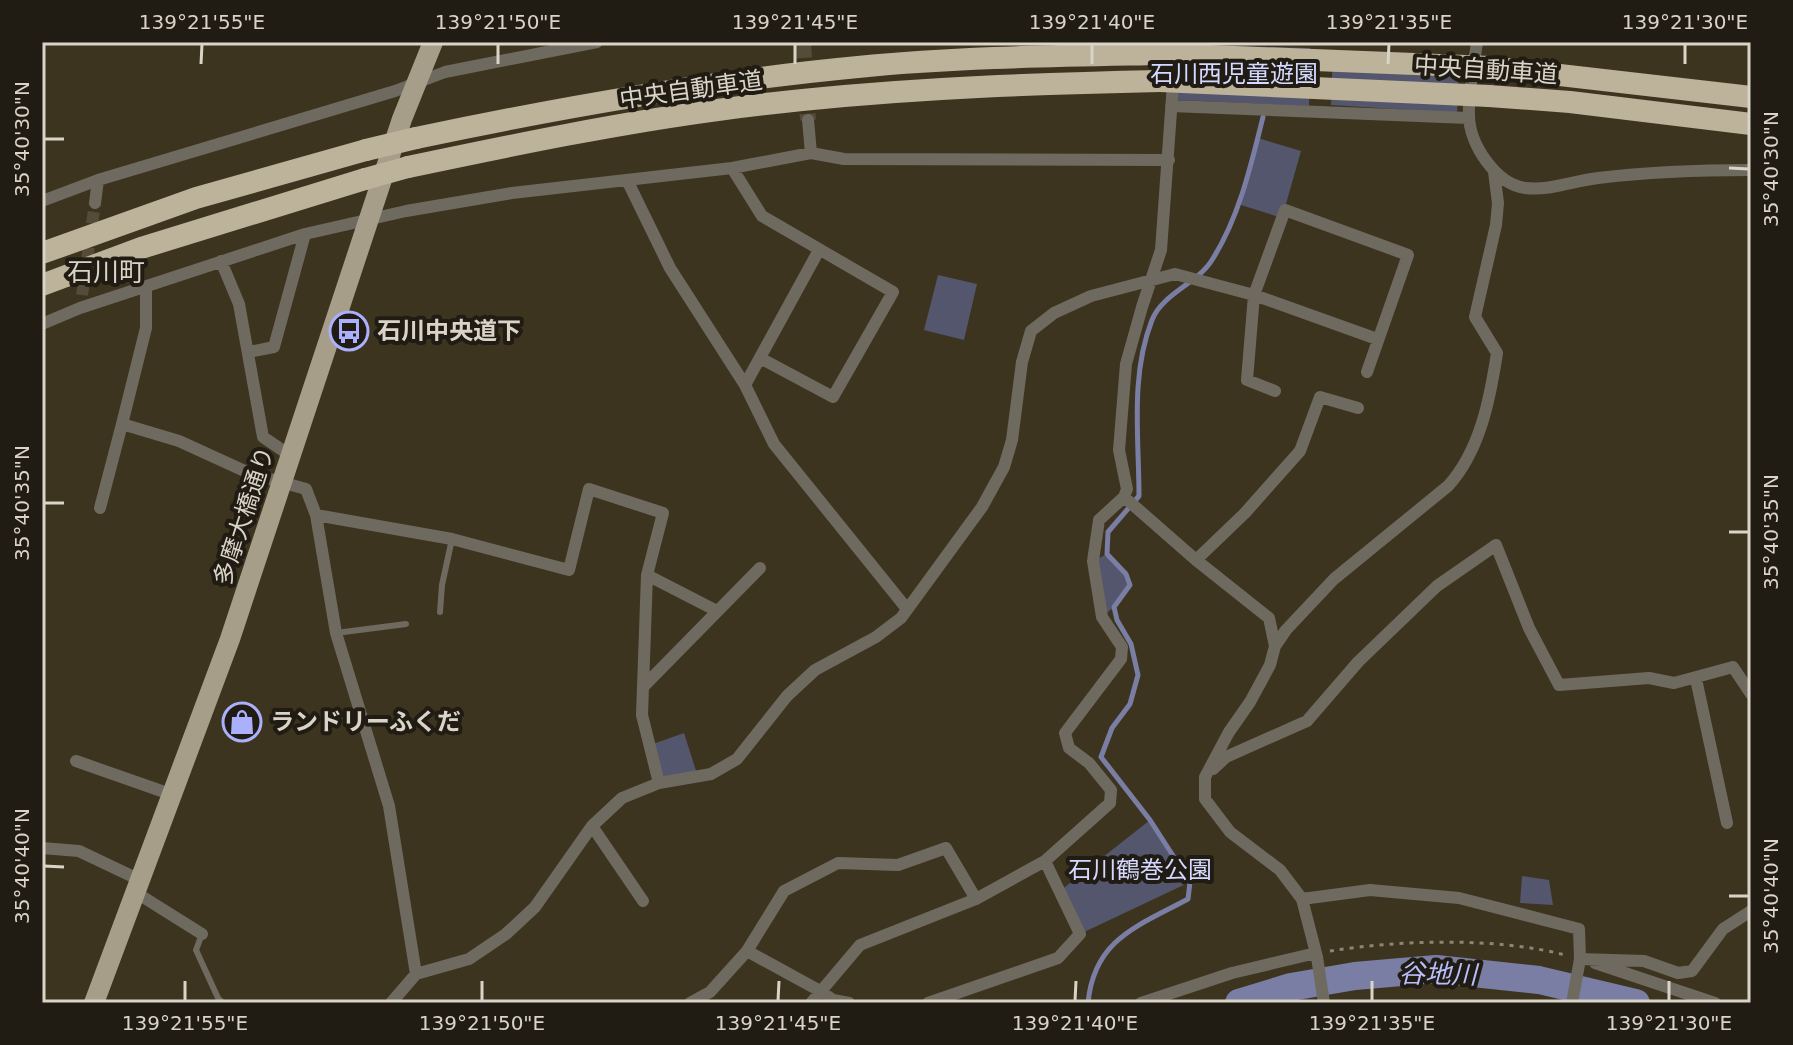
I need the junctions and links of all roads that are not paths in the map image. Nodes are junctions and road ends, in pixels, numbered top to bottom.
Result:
1 (433, 42) edge
2 (597, 42) edge
3 (1477, 42) edge
4 (1168, 48) edge
5 (1563, 74) junction
6 (1751, 82) edge
7 (414, 85) junction
8 (1751, 97) edge
9 (1171, 106) junction
10 (1468, 118) junction
11 (808, 120) tunnel mouth
12 (1751, 124) edge
13 (811, 153) junction
14 (1169, 160) junction
15 (732, 168) junction
16 (1751, 170) edge
17 (1494, 172) junction
18 (98, 180) junction
19 (627, 180) junction
20 (42, 201) edge
21 (95, 203) tunnel mouth
22 (369, 219) junction
23 (305, 234) junction
24 (819, 250) junction
25 (42, 253) edge
26 (221, 261) junction
27 (1152, 279) junction
28 (42, 285) edge
29 (146, 286) junction
30 (1254, 295) junction
31 (42, 324) edge
32 (1377, 339) junction
33 (249, 352) junction
34 (760, 358) junction
35 (1367, 372) dead end
36 (745, 385) junction
37 (1275, 391) dead end
38 (1358, 408) dead end
39 (122, 424) junction
40 (291, 456) junction
41 (283, 481) junction
42 (1126, 498) junction
43 (100, 508) dead end
44 (316, 515) junction
45 (452, 539) junction
46 (1196, 560) junction
47 (760, 568) dead end
48 (647, 575) junction
49 (907, 609) junction
50 (717, 611) junction
51 (440, 612) dead end
52 (406, 624) dead end
53 (336, 633) junction
54 (1275, 646) junction
55 (1696, 679) junction
56 (643, 687) junction
57 (1751, 694) edge
58 (76, 761) dead end
59 (1205, 777) junction
60 (659, 783) junction
61 (173, 795) junction
62 (1727, 823) dead end
63 (592, 826) junction
64 (42, 848) edge
65 (1045, 861) junction
66 (138, 886) junction
67 (976, 899) junction
68 (1302, 899) junction
69 (643, 901) dead end
70 (1751, 911) edge
71 (202, 934) joint
72 (747, 951) junction
73 (1317, 955) junction
74 (1580, 962) junction
75 (416, 974) junction
76 (822, 992) junction
77 (94, 1003) edge
78 (223, 1003) edge
79 (391, 1003) edge
80 (690, 1003) edge
81 (811, 1003) edge
82 (849, 1003) edge
83 (928, 1003) edge
84 (1141, 1003) edge
85 (1324, 1003) edge
86 (1572, 1003) edge
87 (1715, 1003) edge

1 - 7 main road, 多摩大橋通り
2 - 7 street
3 - 10 street
4 - 5 highway, 中央自動車道, bridge
4 - 9 street
4 - 25 highway, 中央自動車道, bridge
5 - 6 highway
5 - 8 highway, 中央自動車道
7 - 18 street
7 - 22 main road, 多摩大橋通り
9 - 10 street
9 - 14 street
10 - 17 street
11 - 13 street
12 - 28 highway, 中央自動車道, bridge
13 - 14 street
13 - 15 street
14 - 27 street
15 - 19 street
15 - 24 street
16 - 17 street
17 - 54 street
18 - 20 street
18 - 21 street
19 - 22 street
19 - 36 street
22 - 23 street
22 - 40 main road, 多摩大橋通り
23 - 26 street
23 - 33 street
24 - 34 street
24 - 34 street
26 - 29 street
26 - 33 street
27 - 30 street
27 - 42 street
27 - 49 street
29 - 31 street
29 - 39 street
30 - 32 street
30 - 32 street
30 - 37 street
32 - 35 street
33 - 40 street
34 - 36 street
36 - 49 street
38 - 46 street
39 - 41 street
39 - 43 street
40 - 41 main road, 多摩大橋通り
41 - 44 street
41 - 61 main road, 多摩大橋通り
42 - 46 street
42 - 65 street
44 - 45 street
44 - 53 street
45 - 48 street
45 - 51 lane
46 - 54 street
47 - 50 street
48 - 50 street
48 - 56 street
49 - 60 street
50 - 56 street
52 - 53 lane
53 - 75 street
54 - 59 street
55 - 57 street
55 - 59 street
55 - 62 street
56 - 60 street
58 - 61 street
59 - 68 street
60 - 63 street
61 - 66 main road, 多摩大橋通り
63 - 69 street
63 - 75 street
64 - 66 street
65 - 67 street
65 - 83 street
66 - 71 street
66 - 77 main road, 多摩大橋通り
67 - 72 street
67 - 76 street
68 - 73 street
68 - 74 street
70 - 74 street
71 - 78 lane
72 - 76 street
72 - 80 street
73 - 84 street
73 - 85 street
74 - 86 street
74 - 87 street
75 - 79 street
76 - 81 street
76 - 82 street

